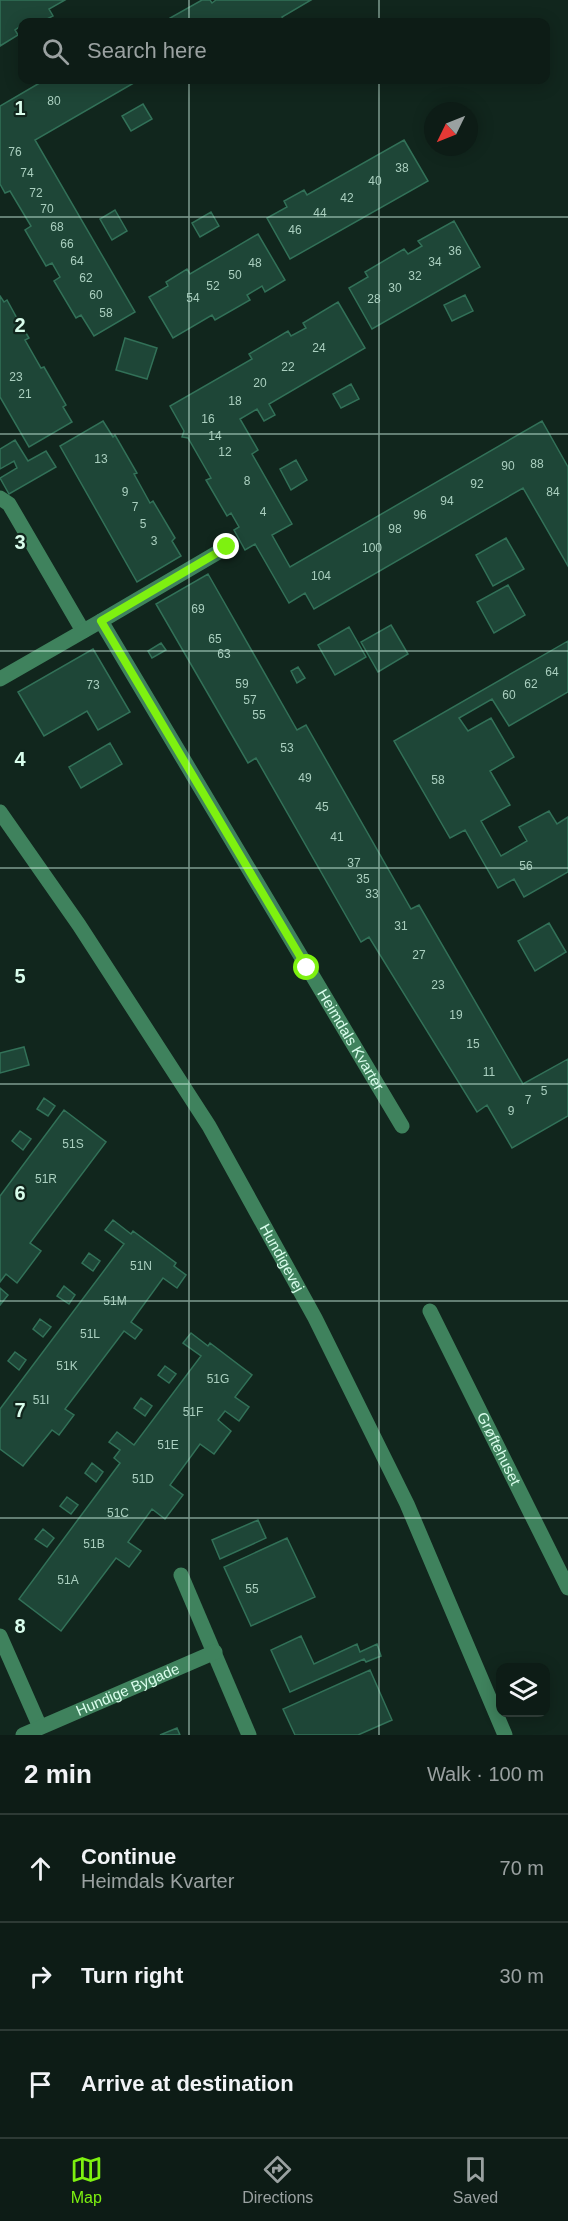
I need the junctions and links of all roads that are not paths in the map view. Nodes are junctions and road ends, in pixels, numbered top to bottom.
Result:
1 (0, 498) edge
2 (227, 547) dead end
3 (101, 621) junction
4 (82, 631) junction
5 (0, 679) edge
6 (0, 812) edge
7 (402, 1126) dead end
8 (430, 1311) dead end
9 (181, 1575) dead end
10 (568, 1588) edge
11 (0, 1636) edge
12 (215, 1652) junction
13 (40, 1727) junction
14 (23, 1735) edge
15 (249, 1735) edge
16 (505, 1735) edge

1 - 4 street
2 - 3 street
3 - 4 street
3 - 7 street, Heimdals Kvarter
4 - 5 street
6 - 16 street, Hundigevej
8 - 10 street, Grøftehuset
9 - 12 street
11 - 13 street
12 - 13 street, Hundige Bygade
12 - 15 street
13 - 14 street, Hundige Bygade

